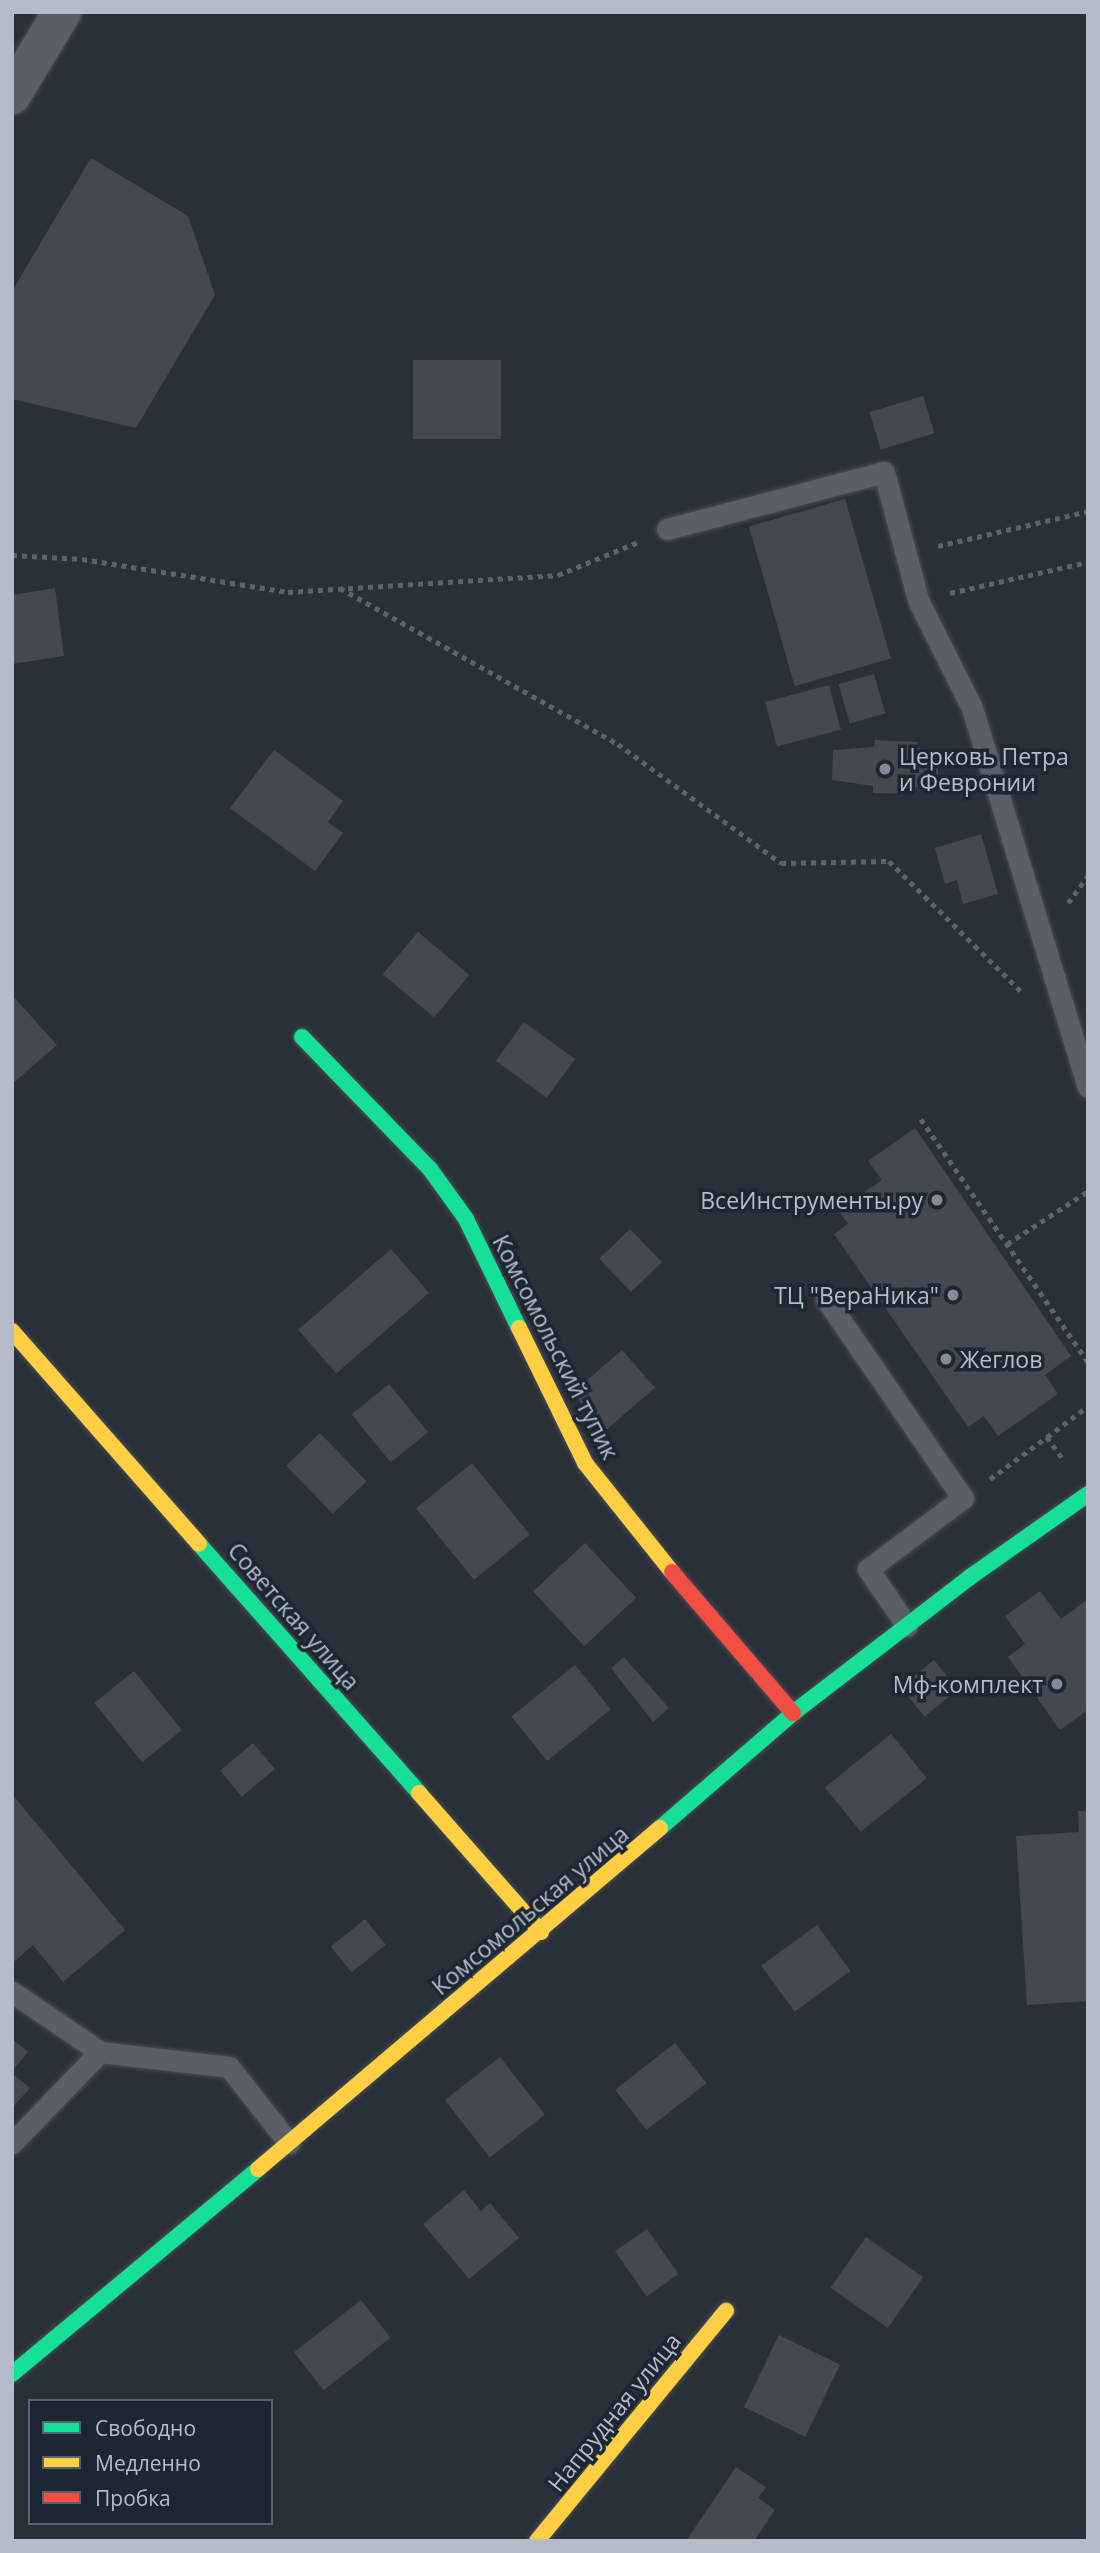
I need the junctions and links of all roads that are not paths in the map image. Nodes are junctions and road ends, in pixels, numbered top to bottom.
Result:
1 (62, 12) edge
2 (12, 95) edge
3 (667, 529) road end
4 (302, 1037) dead end
5 (1088, 1087) edge
6 (826, 1299) dead end
7 (12, 1331) edge
8 (1088, 1494) edge
9 (907, 1626) junction
10 (793, 1713) junction
11 (541, 1932) junction
12 (12, 1992) edge
13 (100, 2052) junction
14 (12, 2143) edge
15 (289, 2143) junction
16 (726, 2311) dead end
17 (12, 2374) edge
18 (537, 2541) edge

1 - 2 street
3 - 5 lane
4 - 10 street, Комсомольский тупик
6 - 9 lane
7 - 11 street, Советская улица
8 - 9 street, Комсомольская улица
9 - 10 street, Комсомольская улица
10 - 11 street, Комсомольская улица
11 - 15 street, Комсомольская улица
12 - 13 lane
13 - 14 lane
13 - 15 lane
15 - 17 street, Комсомольская улица
16 - 18 street, Напрудная улица

